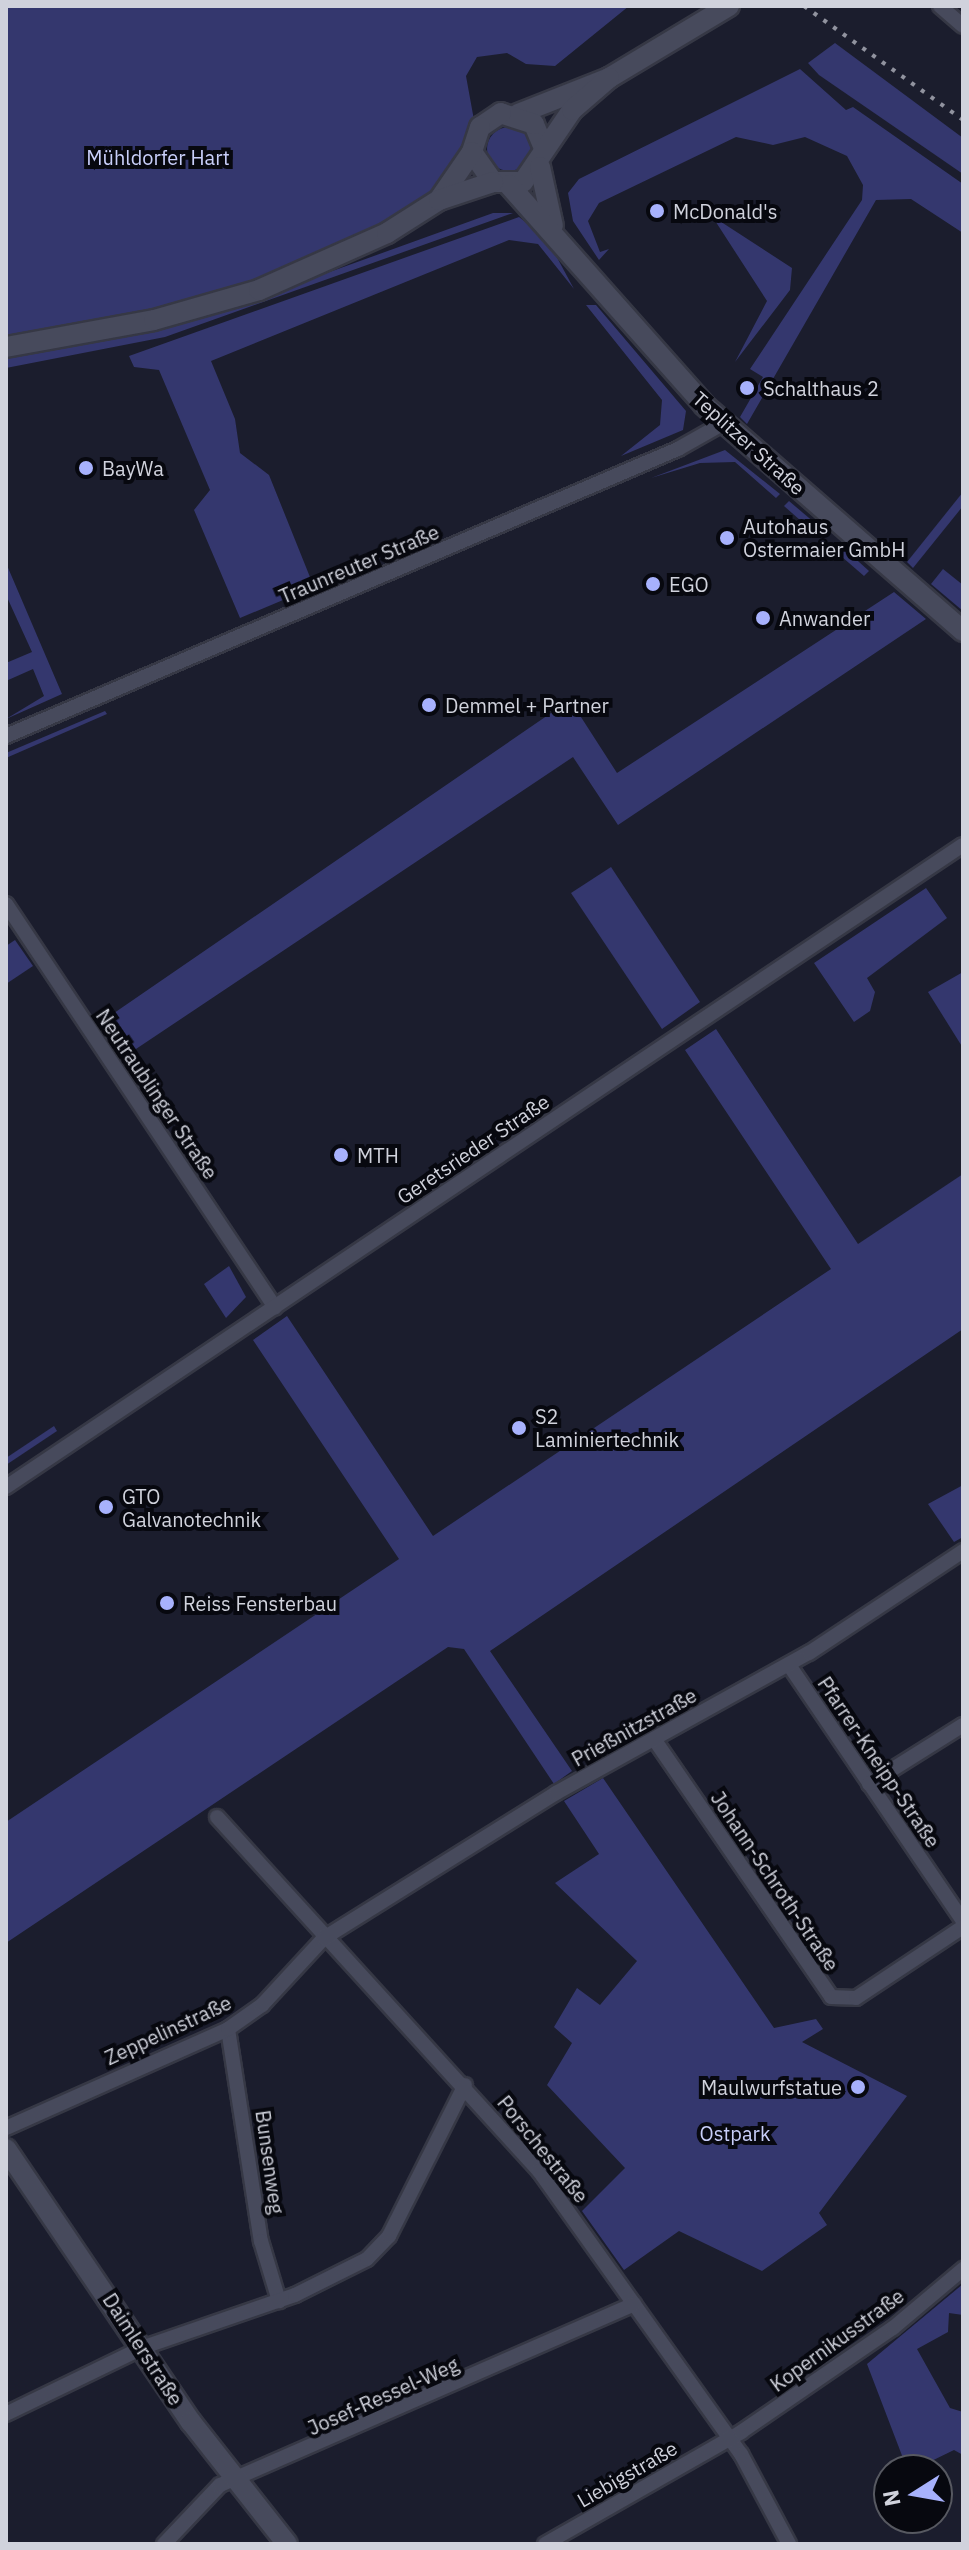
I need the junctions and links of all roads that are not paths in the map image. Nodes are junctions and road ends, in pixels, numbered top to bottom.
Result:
1 (729, 6) edge
2 (940, 6) edge
3 (963, 26) edge
4 (609, 78) junction
5 (518, 114) junction
6 (472, 152) junction
7 (542, 158) junction
8 (501, 183) junction
9 (439, 200) junction
10 (557, 233) junction
11 (6, 347) edge
12 (724, 423) junction
13 (963, 631) edge
14 (6, 736) edge
15 (963, 845) edge
16 (6, 904) edge
17 (275, 1307) junction
18 (6, 1487) edge
19 (963, 1551) edge
20 (789, 1665) junction
21 (963, 1725) edge
22 (654, 1739) junction
23 (869, 1784) junction
24 (217, 1817) dead end
25 (963, 1921) edge
26 (963, 1927) edge
27 (324, 1938) junction
28 (228, 2029) junction
29 (465, 2085) junction
30 (6, 2128) edge
31 (6, 2149) edge
32 (963, 2269) edge
33 (279, 2301) junction
34 (634, 2304) junction
35 (144, 2347) junction
36 (6, 2414) edge
37 (730, 2439) junction
38 (237, 2478) junction
39 (164, 2544) edge
40 (287, 2544) edge
41 (545, 2544) edge
42 (789, 2544) edge

1 - 4 street
2 - 3 street
4 - 5 street
4 - 7 street
5 - 6 street
5 - 7 street
6 - 8 street
6 - 9 street
7 - 8 street
7 - 10 street, Teplitzer Straße
8 - 9 street
8 - 10 street, Teplitzer Straße
9 - 11 street
10 - 12 street, Teplitzer Straße
12 - 13 street, Teplitzer Straße
12 - 14 street, Traunreuter Straße
15 - 17 street, Geretsrieder Straße
16 - 17 street, Neutraublinger Straße
17 - 18 street, Geretsrieder Straße
19 - 20 street, Prießnitzstraße
20 - 22 street, Prießnitzstraße
20 - 23 street, Pfarrer-Kneipp-Straße
21 - 23 street
22 - 26 street, Johann-Schroth-Straße
22 - 27 street, Prießnitzstraße
23 - 25 street, Pfarrer-Kneipp-Straße
24 - 27 street, Porschestraße
27 - 28 street, Zeppelinstraße
27 - 29 street, Porschestraße
28 - 30 street, Zeppelinstraße
28 - 33 street, Bunsenweg
29 - 33 street
29 - 34 street, Porschestraße
31 - 35 street, Daimlerstraße
32 - 37 street, Kopernikusstraße
33 - 35 street
34 - 37 street, Porschestraße
34 - 38 street, Josef-Ressel-Weg
35 - 36 street
35 - 38 street, Daimlerstraße
37 - 41 street, Liebigstraße
37 - 42 street, Porschestraße
38 - 39 street, Josef-Ressel-Weg
38 - 40 street, Daimlerstraße

